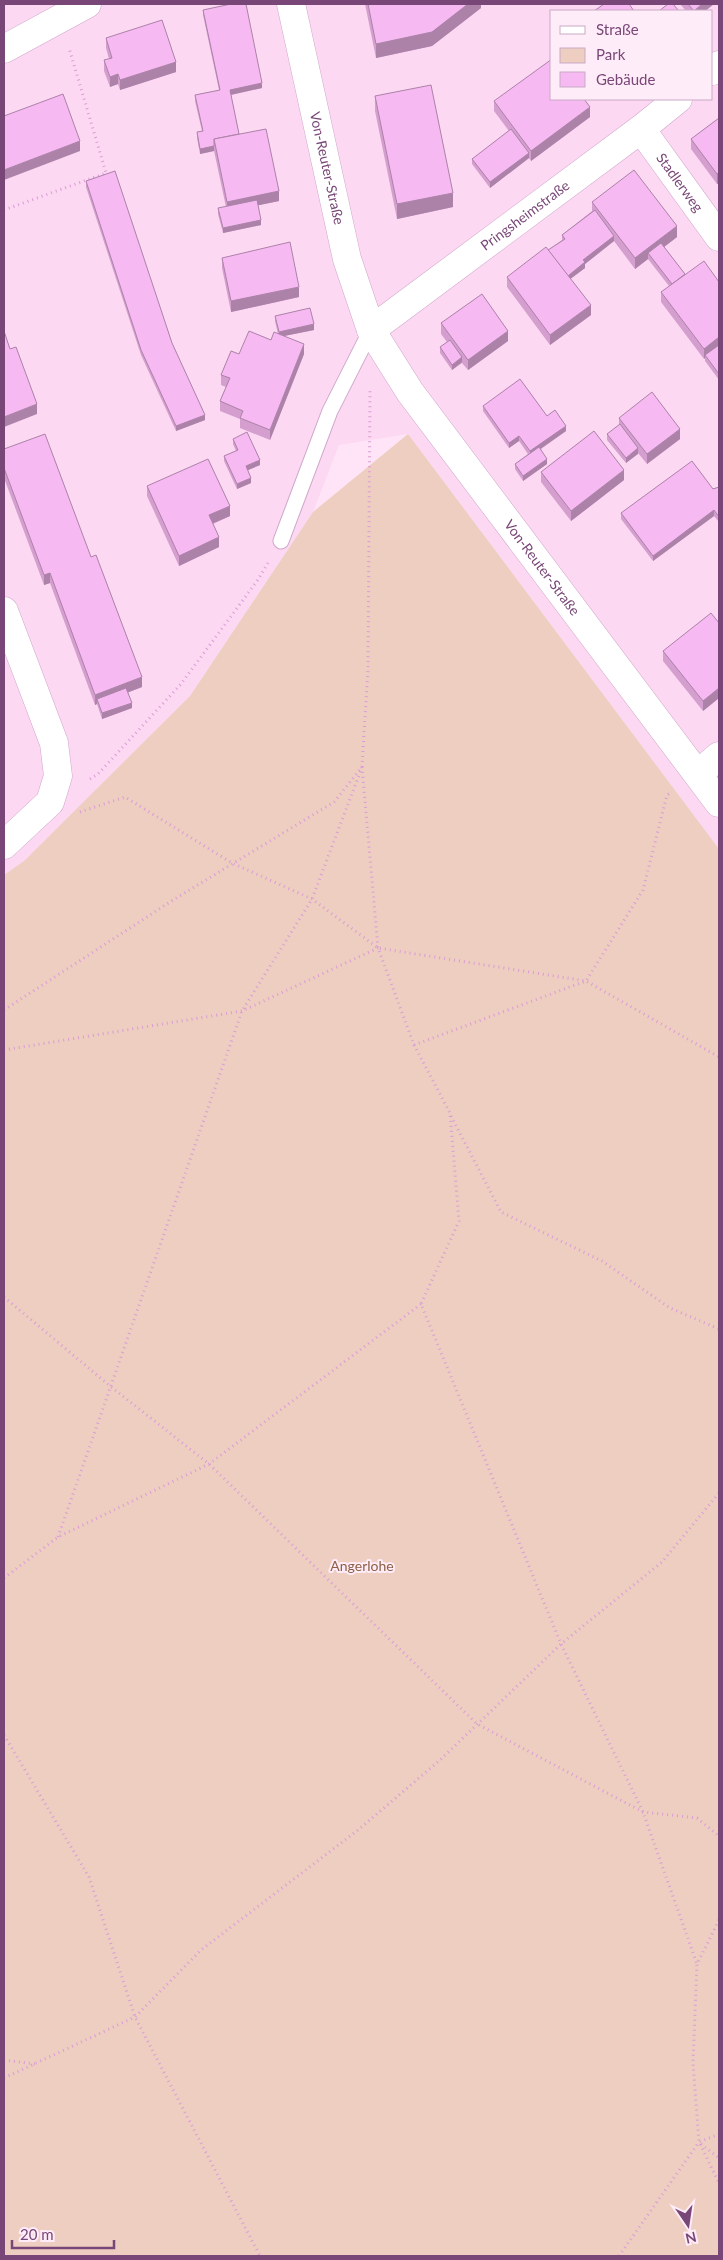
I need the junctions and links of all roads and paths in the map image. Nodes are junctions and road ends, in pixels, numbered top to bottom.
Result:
1 (87, 4) edge
2 (291, 4) edge
3 (60, 18) junction
4 (4, 49) edge
5 (677, 100) edge
6 (641, 129) junction
7 (4, 210) edge
8 (719, 237) edge
9 (371, 330) junction
10 (370, 389) dead end
11 (281, 541) joint
12 (4, 611) edge
13 (719, 756) edge
14 (362, 767) junction
15 (698, 774) junction
16 (719, 802) edge
17 (62, 808) junction
18 (4, 844) edge
19 (232, 863) junction
20 (312, 899) junction
21 (378, 948) junction
22 (586, 981) junction
23 (4, 1010) edge
24 (242, 1011) junction
25 (414, 1045) junction
26 (4, 1050) edge
27 (719, 1057) edge
28 (450, 1113) junction
29 (4, 1296) edge
30 (422, 1304) junction
31 (719, 1329) edge
32 (110, 1386) junction
33 (209, 1464) junction
34 (719, 1493) edge
35 (58, 1536) junction
36 (4, 1578) edge
37 (561, 1644) junction
38 (478, 1724) junction
39 (4, 1735) edge
40 (643, 1812) junction
41 (719, 1836) edge
42 (719, 1920) edge
43 (697, 1964) junction
44 (134, 2017) junction
45 (4, 2060) edge
46 (37, 2064) junction
47 (4, 2078) edge
48 (719, 2134) edge
49 (699, 2142) junction
50 (719, 2158) edge
51 (719, 2183) edge
52 (260, 2256) edge
53 (619, 2256) edge

1 - 3 street
2 - 9 street, Von-Reuter-Straße
3 - 4 street
3 - 7 path
5 - 6 street, Pringsheimstraße
6 - 8 street, Stadlerweg
6 - 9 street, Pringsheimstraße
9 - 11 lane
9 - 15 street, Von-Reuter-Straße
10 - 14 path
11 - 17 path
12 - 17 street
13 - 15 street
14 - 19 path
14 - 20 path
14 - 21 path
15 - 16 street, Von-Reuter-Straße
15 - 22 path
17 - 18 street
17 - 19 path
19 - 20 path
19 - 23 path
20 - 21 path
20 - 24 path
21 - 22 path
21 - 24 path
21 - 25 path
22 - 25 path
22 - 27 path
24 - 26 path
24 - 32 path
25 - 28 path
28 - 30 path
28 - 31 path
29 - 32 path
30 - 33 path
30 - 37 path
32 - 33 path
32 - 35 path
33 - 35 path
33 - 38 path
34 - 37 path
35 - 36 path
37 - 38 path
37 - 40 path
38 - 40 path
38 - 44 path
39 - 44 path
40 - 41 path
40 - 43 path
42 - 43 path
43 - 49 path
44 - 46 path
44 - 52 path
45 - 46 path
46 - 47 path
48 - 49 path
49 - 50 path
49 - 51 path
49 - 53 path

